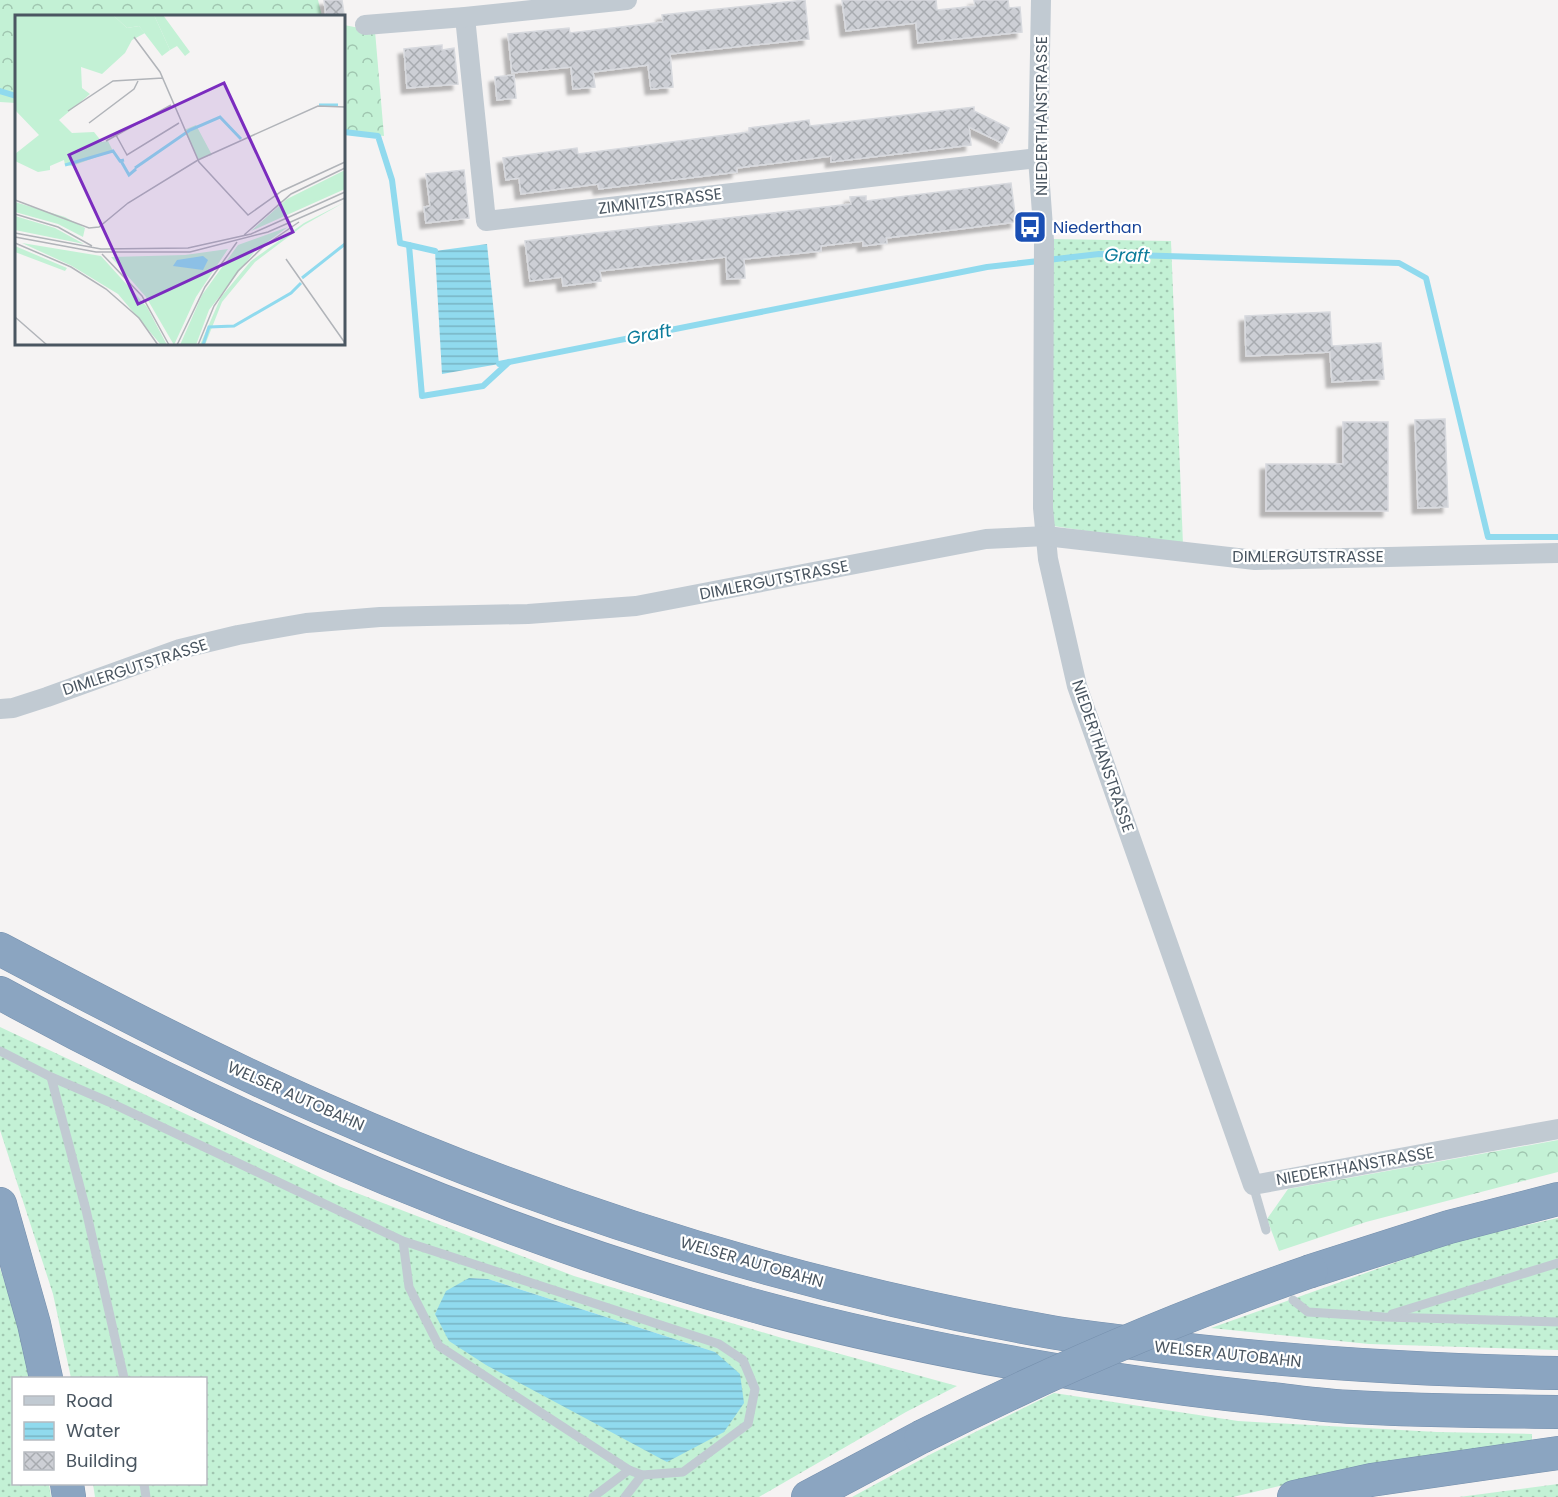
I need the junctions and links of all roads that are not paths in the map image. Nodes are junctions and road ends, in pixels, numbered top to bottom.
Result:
1 (627, 0) edge
2 (1041, 0) edge
3 (465, 18) junction
4 (365, 25) dead end
5 (1038, 158) junction
6 (1047, 536) junction
7 (1558, 553) edge
8 (0, 709) edge
9 (0, 949) edge
10 (0, 993) edge
11 (0, 1051) edge
12 (51, 1077) junction
13 (1558, 1129) edge
14 (1253, 1185) junction
15 (1558, 1199) edge
16 (0, 1204) edge
17 (1266, 1230) dead end
18 (403, 1241) junction
19 (1558, 1263) edge
20 (1293, 1300) dead end
21 (1384, 1317) junction
22 (1558, 1322) edge
23 (1558, 1372) edge
24 (46, 1377) edge
25 (124, 1377) edge
26 (1558, 1412) edge
27 (1558, 1453) edge
28 (629, 1470) junction
29 (642, 1475) junction
30 (592, 1497) edge
31 (625, 1497) edge
32 (808, 1497) edge
33 (1294, 1497) edge

1 - 3 street
2 - 5 street, NIEDERTHANSTRASSE
3 - 4 street
3 - 5 street, ZIMNITZSTRASSE
5 - 6 street, NIEDERTHANSTRASSE
6 - 7 street, DIMLERGUTSTRASSE
6 - 8 street, DIMLERGUTSTRASSE
6 - 14 street, NIEDERTHANSTRASSE
9 - 23 highway, WELSER AUTOBAHN
10 - 26 highway
11 - 12 lane
12 - 18 lane
12 - 25 lane
13 - 14 street, NIEDERTHANSTRASSE
14 - 17 lane
15 - 32 highway, bridge
16 - 24 highway
18 - 28 lane
18 - 29 lane
19 - 21 lane
20 - 21 lane
21 - 22 lane
27 - 33 highway
28 - 29 lane
28 - 30 lane
29 - 31 lane

